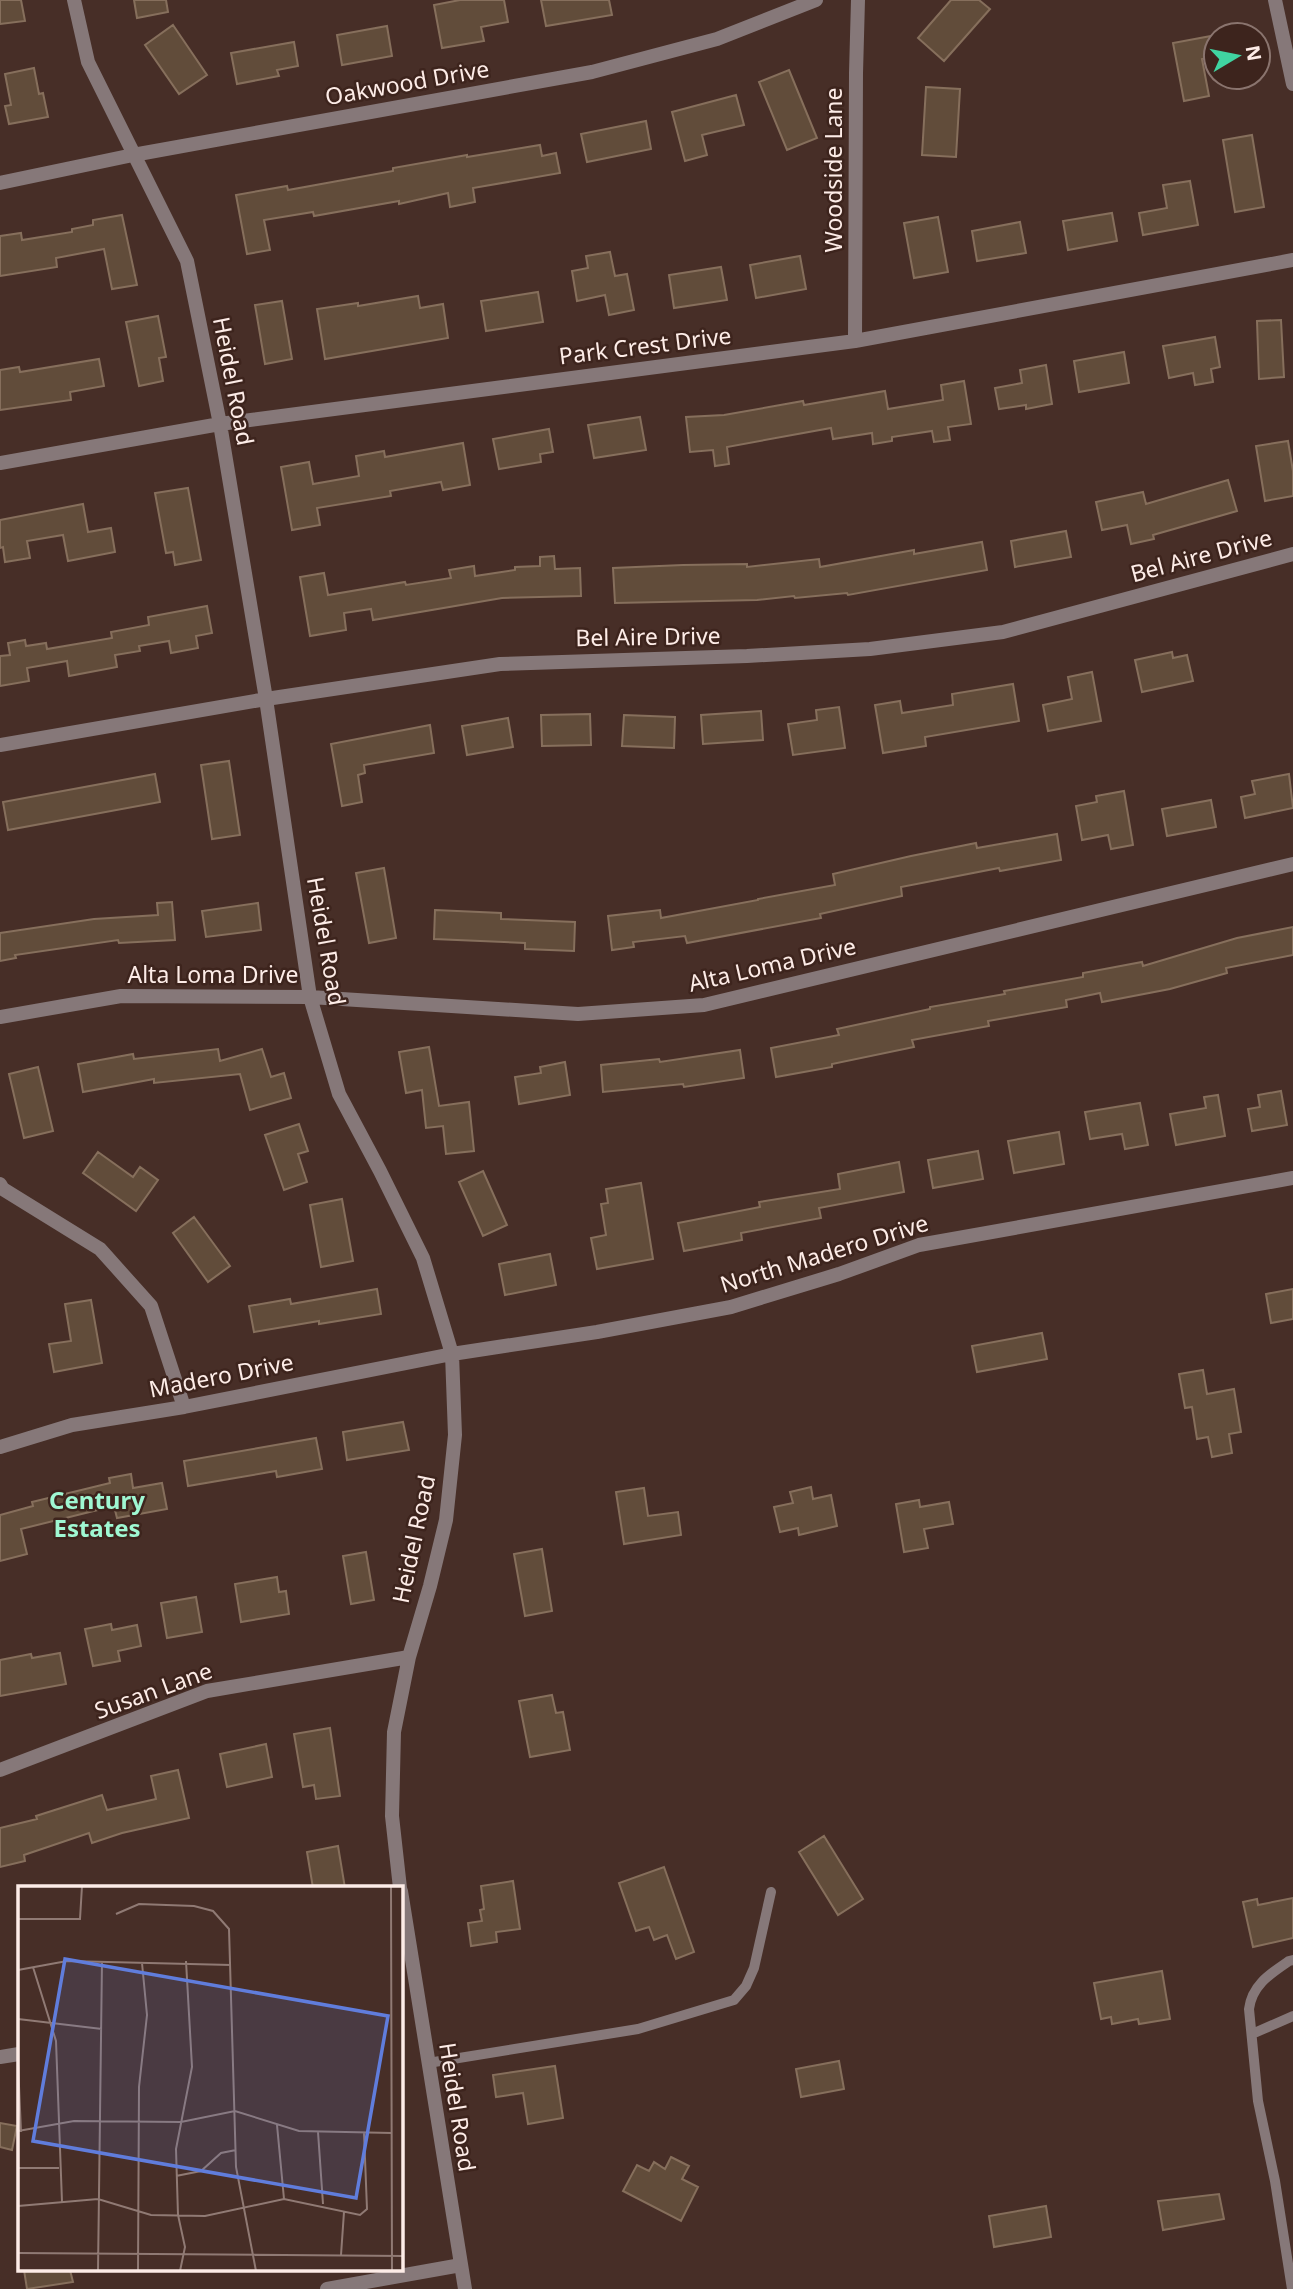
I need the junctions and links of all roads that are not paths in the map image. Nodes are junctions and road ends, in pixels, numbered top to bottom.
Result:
1 (74, 0) edge
2 (816, 0) edge
3 (858, 0) edge
4 (1275, 0) edge
5 (1293, 83) edge
6 (133, 155) junction
7 (0, 183) edge
8 (1293, 260) edge
9 (855, 341) junction
10 (220, 424) junction
11 (0, 463) edge
12 (1293, 554) edge
13 (266, 699) junction
14 (0, 745) edge
15 (1293, 864) edge
16 (310, 997) junction
17 (0, 1017) edge
18 (1293, 1178) edge
19 (0, 1184) edge
20 (452, 1354) junction
21 (184, 1407) junction
22 (0, 1447) edge
23 (409, 1657) junction
24 (0, 1770) edge
25 (401, 1886) edge
26 (771, 1892) dead end
27 (402, 1905) edge
28 (405, 1950) edge
29 (1293, 1960) edge
30 (1293, 2016) edge
31 (1252, 2034) junction
32 (18, 2054) edge
33 (0, 2057) edge
34 (428, 2063) junction
35 (461, 2265) junction
36 (327, 2289) edge
37 (465, 2289) edge
38 (1292, 2289) edge

1 - 6 street, Heidel Road
2 - 6 street, Oakwood Drive
3 - 9 street, Woodside Lane
4 - 5 street
6 - 7 street, Oakwood Drive
6 - 10 street, Heidel Road
8 - 9 street, Park Crest Drive
9 - 10 street, Park Crest Drive
10 - 11 street, Park Crest Drive
10 - 13 street, Heidel Road
12 - 13 street, Bel Aire Drive
13 - 14 street, Bel Aire Drive
13 - 16 street, Heidel Road
15 - 16 street, Alta Loma Drive
16 - 17 street, Alta Loma Drive
16 - 20 street, Heidel Road
18 - 20 street, North Madero Drive
19 - 21 street
20 - 21 street, Madero Drive
20 - 23 street, Heidel Road
21 - 22 street, Madero Drive
23 - 24 street, Susan Lane
23 - 25 street, Heidel Road
26 - 34 lane
27 - 28 street, Heidel Road
28 - 34 street, Heidel Road
29 - 31 lane
30 - 31 lane
31 - 38 lane
32 - 33 street
34 - 35 street, Heidel Road
35 - 36 street
35 - 37 street, Heidel Road

